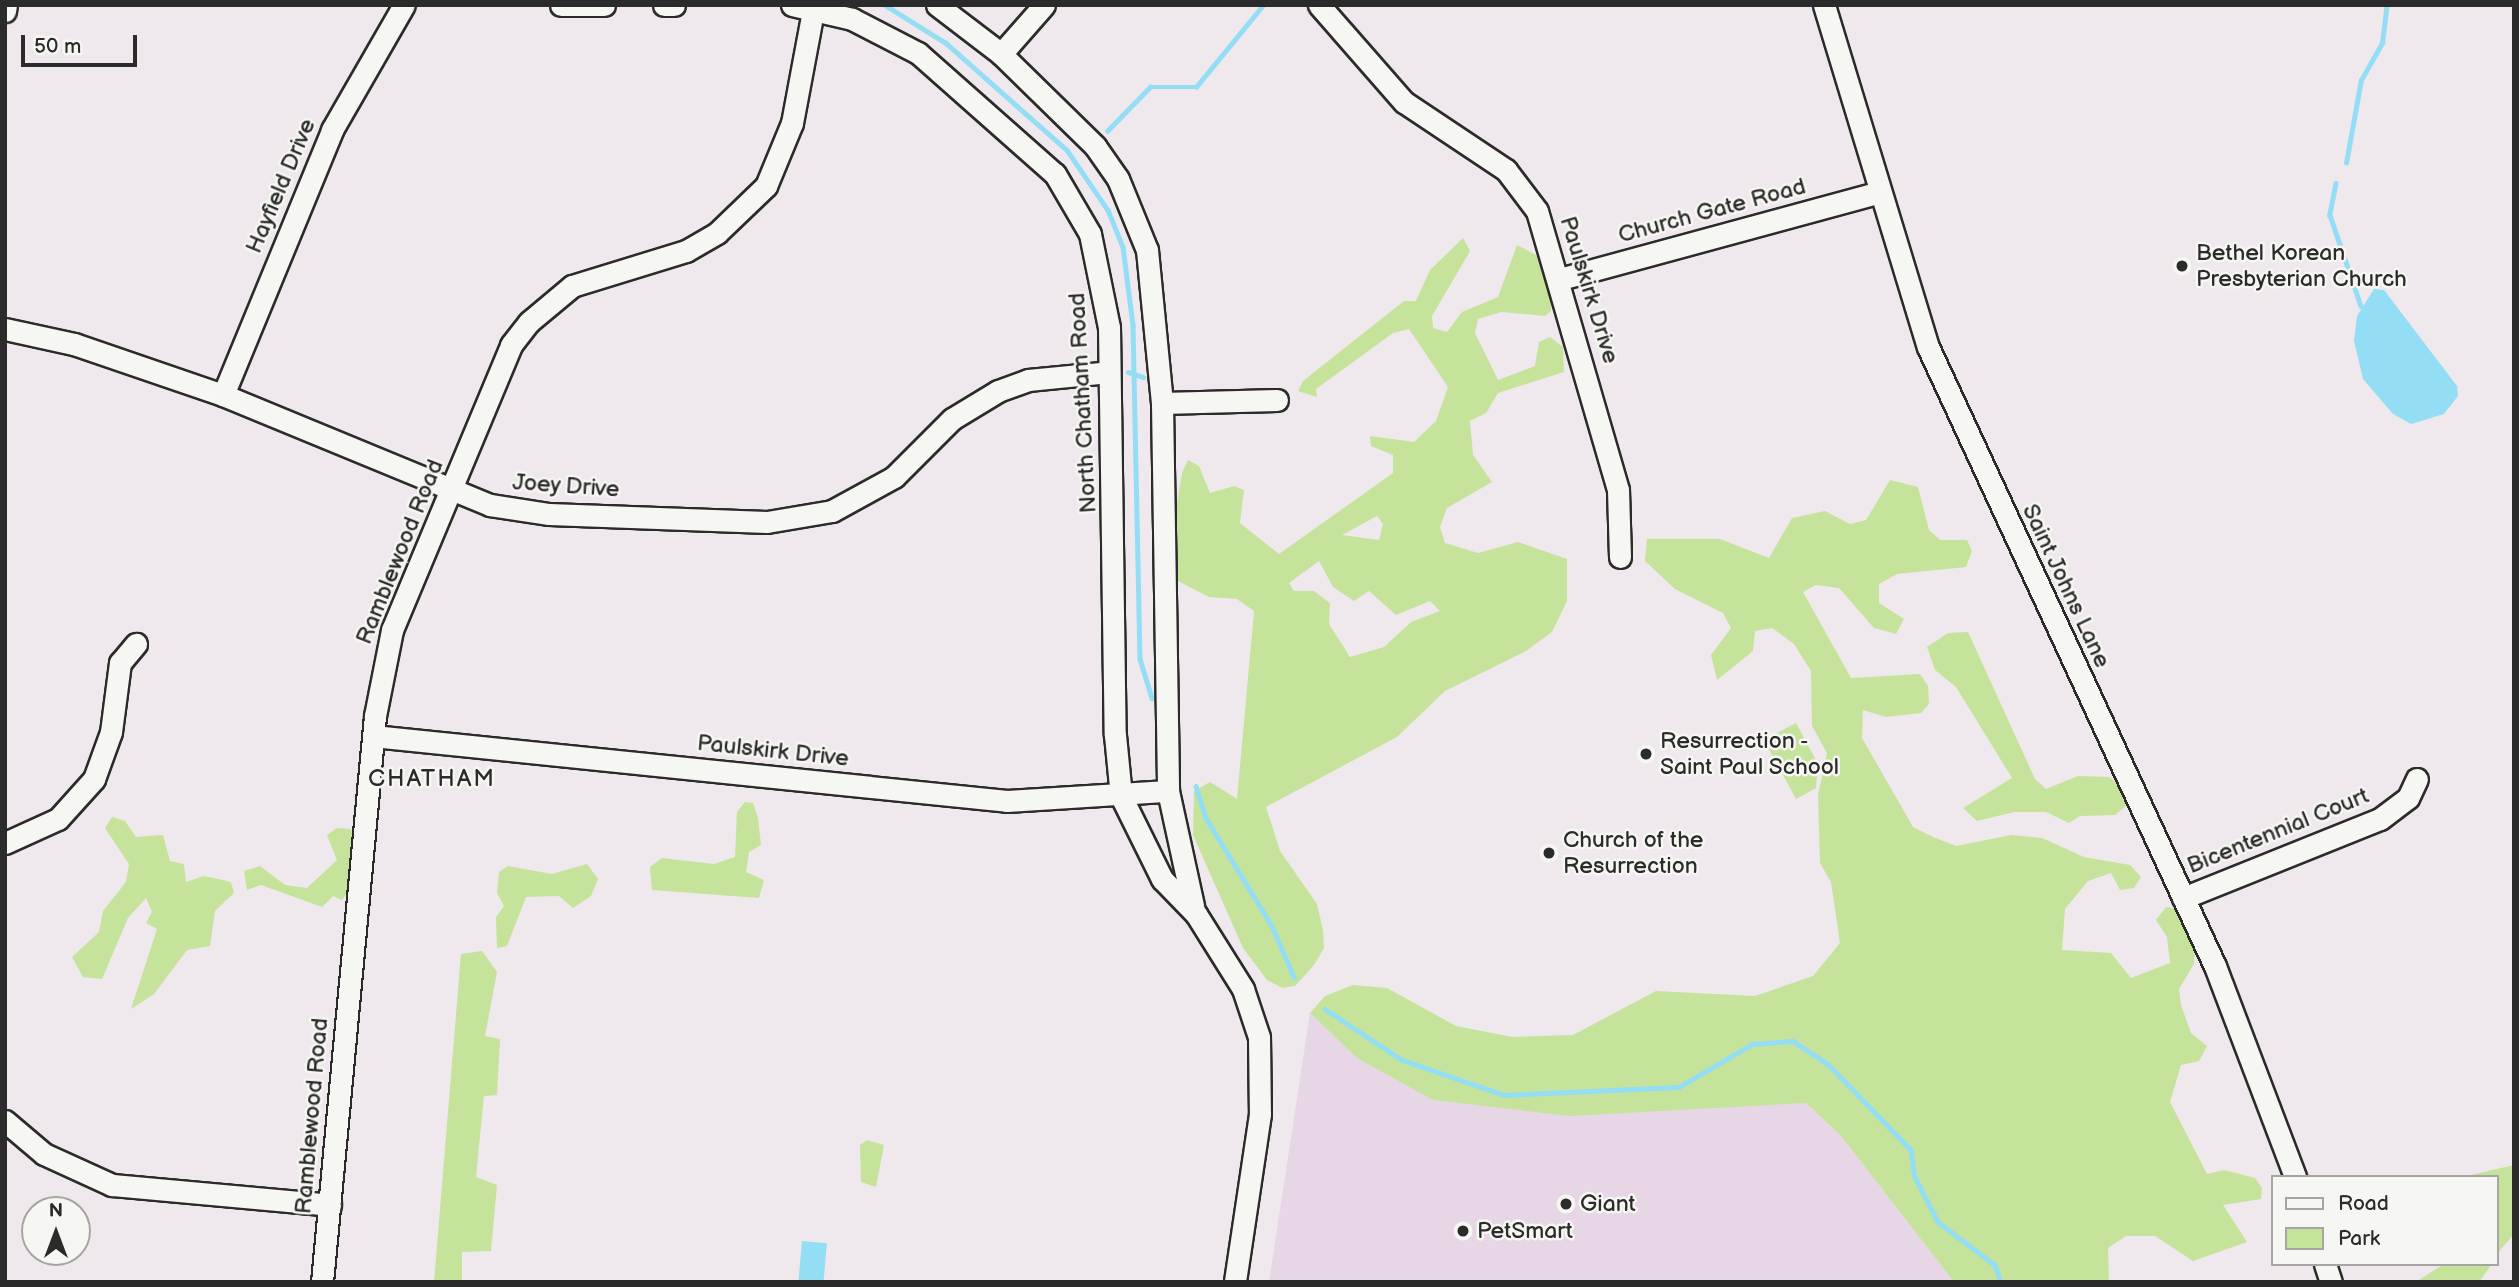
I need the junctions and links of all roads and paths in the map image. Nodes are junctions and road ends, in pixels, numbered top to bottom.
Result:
1 (6, 5) edge
2 (404, 5) edge
3 (561, 5) edge
4 (604, 5) edge
5 (664, 5) edge
6 (674, 5) edge
7 (792, 5) edge
8 (937, 5) edge
9 (1044, 5) edge
10 (1319, 5) edge
11 (1824, 5) edge
12 (813, 7) edge
13 (5, 12) edge
14 (1001, 54) junction
15 (1877, 193) junction
16 (1560, 279) junction
17 (5, 329) edge
18 (1109, 372) junction
19 (223, 396) junction
20 (1277, 400) dead end
21 (1162, 403) junction
22 (453, 491) junction
23 (1620, 557) dead end
24 (136, 644) dead end
25 (373, 736) junction
26 (2417, 779) dead end
27 (1168, 791) junction
28 (1121, 796) junction
29 (5, 844) edge
30 (2183, 898) junction
31 (1196, 914) junction
32 (5, 1121) edge
33 (2294, 1175) edge
34 (330, 1205) junction
35 (322, 1282) edge
36 (1235, 1282) edge

1 - 13 street
2 - 19 street, Hayfield Drive
3 - 4 street
5 - 6 street
7 - 12 street, North Chatham Road
8 - 14 street, North Chatham Road
9 - 14 street
10 - 16 street, Paulskirk Drive
11 - 15 street, Saint Johns Lane
12 - 18 street, North Chatham Road
12 - 22 street, Ramblewood Road
14 - 21 street, North Chatham Road
15 - 16 street, Church Gate Road
15 - 30 street, Saint Johns Lane
16 - 23 street, Paulskirk Drive
17 - 19 street, Joey Drive
18 - 22 street, Joey Drive
18 - 28 street, North Chatham Road
19 - 22 street, Joey Drive
20 - 21 street
21 - 27 street, North Chatham Road
22 - 25 street, Ramblewood Road
24 - 29 street
25 - 28 street, Paulskirk Drive
25 - 34 street, Ramblewood Road
26 - 30 street, Bicentennial Court
27 - 28 street, Paulskirk Drive
27 - 31 street, North Chatham Road
28 - 31 street, North Chatham Road
30 - 33 street, Saint Johns Lane
31 - 36 street, North Chatham Road
32 - 34 street
34 - 35 street, Ramblewood Road

